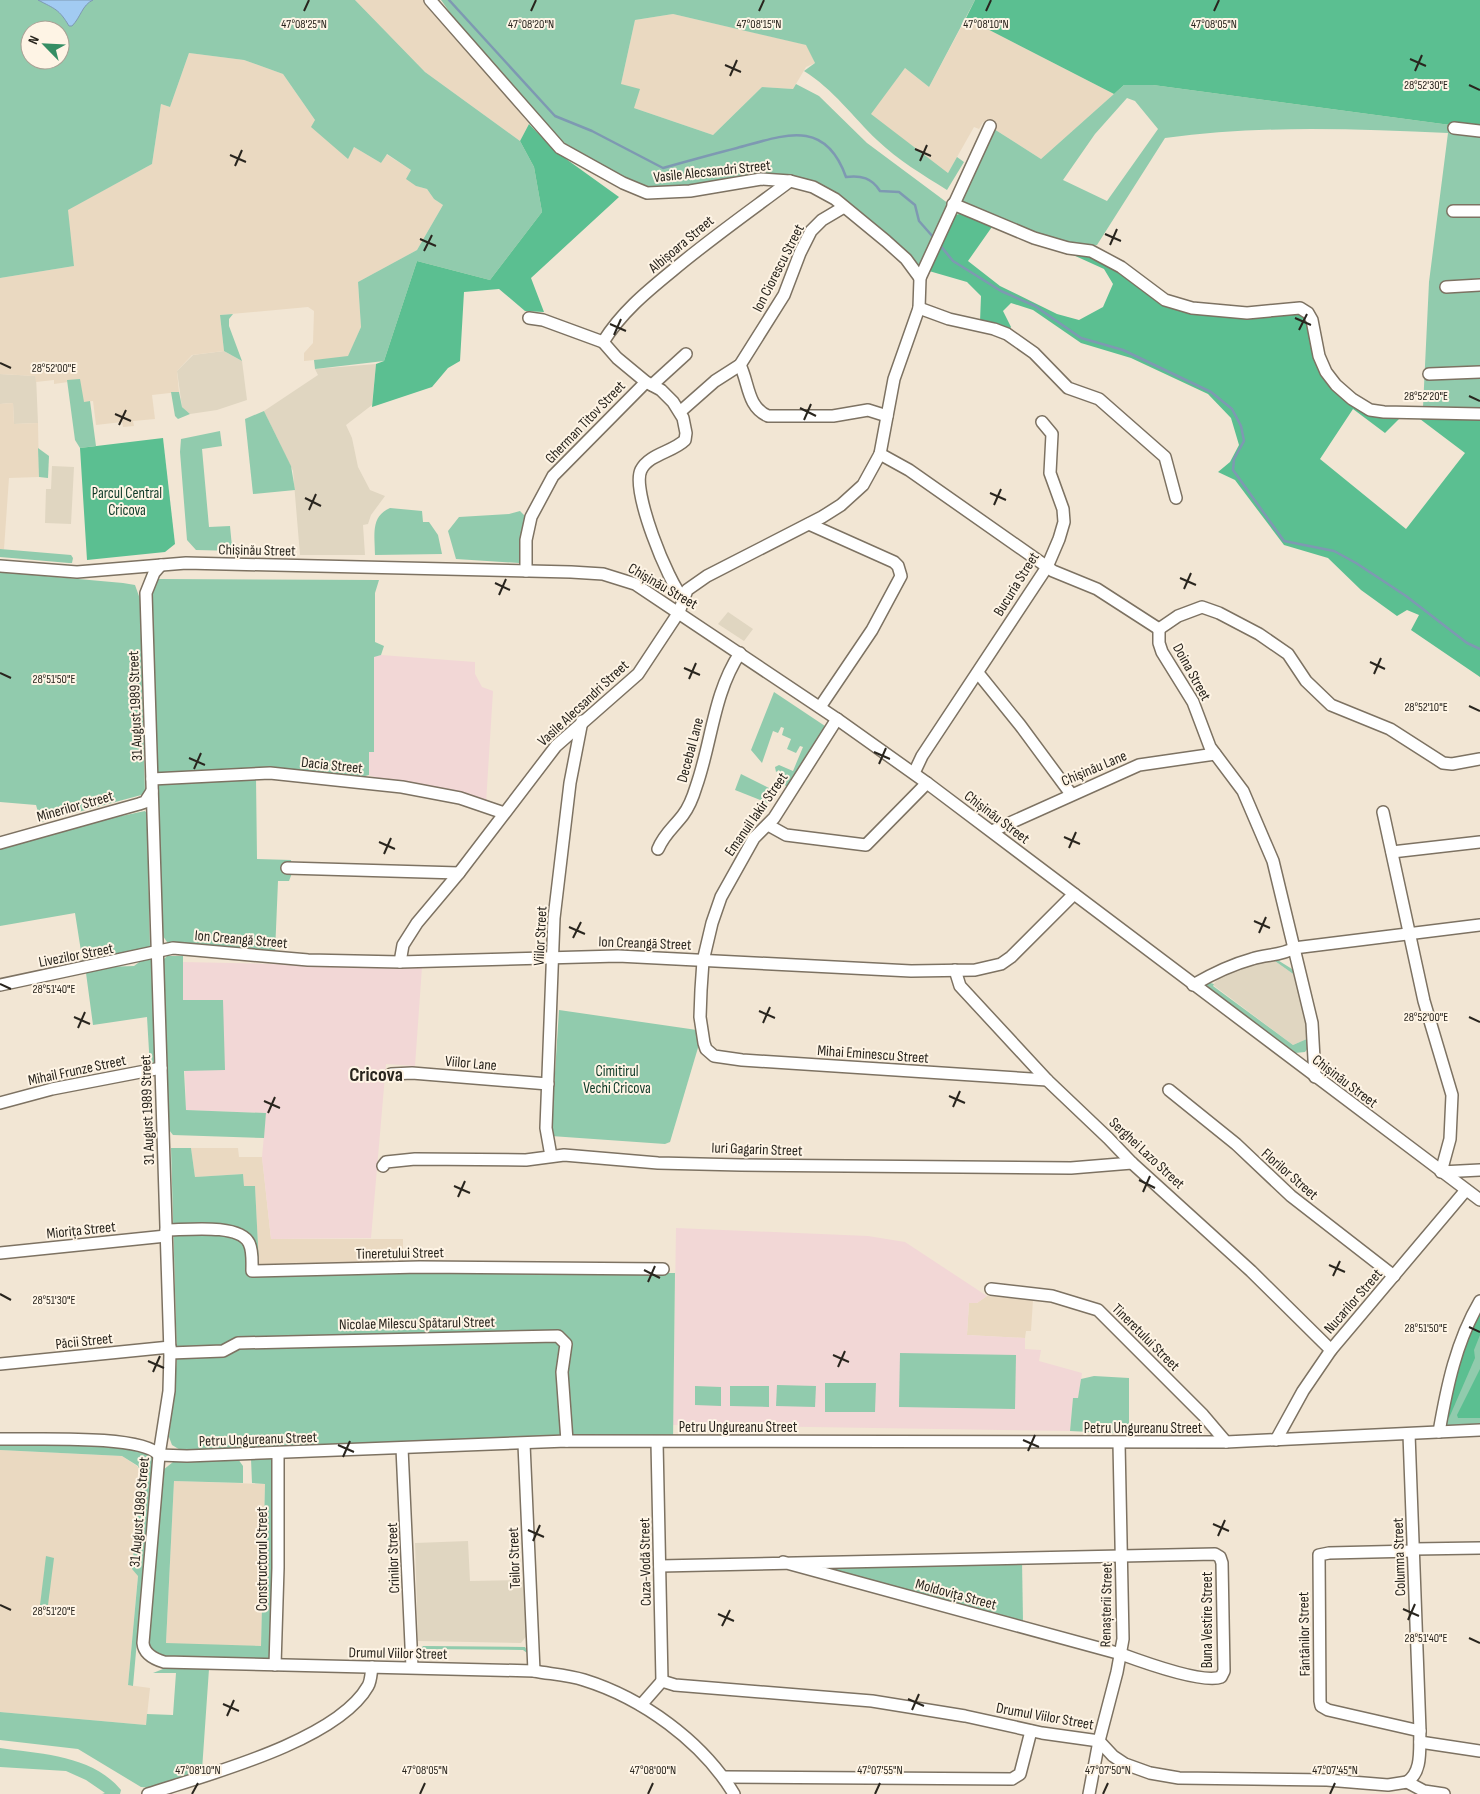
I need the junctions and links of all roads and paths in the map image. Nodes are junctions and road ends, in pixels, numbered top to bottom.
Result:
1 (430, 0) edge
2 (990, 126) dead end
3 (1454, 128) dead end
4 (1480, 131) edge
5 (790, 181) junction
6 (952, 204) junction
7 (844, 207) junction
8 (1453, 211) dead end
9 (1480, 211) edge
10 (920, 278) junction
11 (1480, 286) edge
12 (1446, 287) dead end
13 (919, 308) junction
14 (529, 318) dead end
15 (603, 342) junction
16 (686, 354) dead end
17 (740, 365) junction
18 (1480, 372) edge
19 (1430, 374) dead end
20 (649, 383) junction
21 (681, 411) junction
22 (1480, 414) edge
23 (887, 416) junction
24 (1042, 422) dead end
25 (880, 454) junction
26 (1176, 498) dead end
27 (809, 524) junction
28 (161, 565) junction
29 (0, 566) edge
30 (1047, 567) junction
31 (526, 571) junction
32 (683, 598) junction
33 (679, 612) junction
34 (1159, 629) junction
35 (740, 653) junction
36 (978, 673) junction
37 (820, 707) junction
38 (837, 719) junction
39 (582, 720) junction
40 (1215, 754) junction
41 (1480, 759) edge
42 (914, 773) junction
43 (152, 779) junction
44 (927, 783) junction
45 (152, 791) junction
46 (1071, 794) junction
47 (1383, 812) dead end
48 (504, 813) junction
49 (768, 825) junction
50 (992, 832) junction
51 (1480, 842) edge
52 (0, 843) edge
53 (658, 849) dead end
54 (1392, 852) junction
55 (287, 868) dead end
56 (459, 873) junction
57 (1074, 894) junction
58 (1480, 925) edge
59 (1408, 933) junction
60 (1294, 948) junction
61 (157, 953) junction
62 (553, 956) junction
63 (703, 961) junction
64 (400, 962) junction
65 (955, 970) junction
66 (0, 985) edge
67 (1193, 985) junction
68 (704, 1043) joint
69 (161, 1068) junction
70 (391, 1074) dead end
71 (1315, 1077) junction
72 (1047, 1080) junction
73 (548, 1084) junction
74 (1169, 1090) dead end
75 (0, 1103) edge
76 (551, 1156) junction
77 (1132, 1163) junction
78 (383, 1166) dead end
79 (1480, 1170) edge
80 (1442, 1172) junction
81 (1466, 1190) junction
82 (1480, 1200) edge
83 (166, 1233) junction
84 (0, 1253) edge
85 (664, 1269) dead end
86 (1394, 1276) junction
87 (992, 1289) dead end
88 (1480, 1301) edge
89 (170, 1350) junction
90 (1331, 1350) junction
91 (0, 1364) edge
92 (1480, 1430) edge
93 (1439, 1432) junction
94 (1409, 1434) junction
95 (0, 1439) edge
96 (1276, 1440) junction
97 (567, 1441) junction
98 (657, 1442) junction
99 (1226, 1442) junction
100 (1119, 1443) junction
101 (524, 1444) junction
102 (402, 1448) junction
103 (278, 1453) junction
104 (160, 1454) junction
105 (1480, 1548) edge
106 (1414, 1550) junction
107 (1122, 1555) junction
108 (783, 1562) junction
109 (660, 1566) junction
110 (1121, 1654) junction
111 (150, 1655) joint
112 (275, 1665) junction
113 (372, 1667) junction
114 (412, 1668) junction
115 (534, 1671) junction
116 (662, 1681) junction
117 (641, 1705) junction
118 (1031, 1731) junction
119 (1420, 1736) junction
120 (1099, 1741) junction
121 (1480, 1751) edge
122 (724, 1777) junction
123 (1407, 1788) edge
124 (148, 1794) edge
125 (734, 1794) edge
126 (1089, 1794) edge
127 (1444, 1794) edge

1 - 5 street, Vasile Alecsandri Street
2 - 6 street, Vasile Alecsandri Street
3 - 4 street
5 - 7 street, Vasile Alecsandri Street
5 - 15 street, Albișoara Street
6 - 10 street, Vasile Alecsandri Street
6 - 22 street
7 - 10 street, Vasile Alecsandri Street
7 - 17 street, Ion Ciorescu Street
8 - 9 street
10 - 13 street, Vasile Alecsandri Street
11 - 12 street
13 - 23 street, Vasile Alecsandri Street
13 - 26 street
14 - 15 street
15 - 20 street
16 - 20 street, Gherman Titov Street
17 - 21 street, Ion Ciorescu Street
17 - 23 street
18 - 19 street
20 - 21 street
20 - 31 street, Gherman Titov Street
21 - 32 street
23 - 25 street, Vasile Alecsandri Street
24 - 30 street, Bucuria Street
25 - 27 street, Vasile Alecsandri Street
25 - 30 street, Doina Street
27 - 32 street, Vasile Alecsandri Street
27 - 37 street
28 - 29 street, Chișinău Street
28 - 31 street, Chișinău Street
28 - 43 street, 31 August 1989 Street
30 - 34 street, Doina Street
30 - 36 street, Bucuria Street
31 - 33 street, Chișinău Street
32 - 33 street, Vasile Alecsandri Street
33 - 35 street, Chișinău Street
33 - 39 street, Vasile Alecsandri Street
34 - 40 street, Doina Street
34 - 41 street
35 - 37 street, Chișinău Street
35 - 53 street, Decebal Lane
36 - 42 street, Bucuria Street
36 - 46 street
37 - 38 street, Chișinău Street
38 - 42 street, Chișinău Street
38 - 49 street, Emanuil Iakir Street
39 - 48 street, Vasile Alecsandri Street
39 - 62 street, Viilor Street
40 - 46 street, Chişinău Lane
40 - 60 street, Doina Street
42 - 44 street, Chișinău Street
43 - 45 street, 31 August 1989 Street
43 - 48 street, Dacia Street
44 - 49 street
44 - 50 street, Chișinău Street
45 - 52 street, Minerilor Street
45 - 61 street, 31 August 1989 Street
46 - 50 street, Chişinău Lane
47 - 54 street
48 - 56 street, Vasile Alecsandri Street
49 - 63 street, Emanuil Iakir Street
50 - 57 street, Chișinău Street
51 - 54 street
54 - 59 street
55 - 56 street
56 - 64 street, Vasile Alecsandri Street
57 - 65 street, Ion Creangă Street
57 - 67 street, Chișinău Street
58 - 59 street
59 - 60 street
59 - 80 street
60 - 67 street
60 - 71 street, Doina Street
61 - 64 street, Ion Creangă Street
61 - 66 street, Livezilor Street
61 - 69 street, 31 August 1989 Street
62 - 63 street, Ion Creangă Street
62 - 64 street, Ion Creangă Street
62 - 73 street, Viilor Street
63 - 65 street, Ion Creangă Street
63 - 68 street, Emanuil Iakir Street
65 - 72 street, Serghei Lazo Street
67 - 71 street, Chișinău Street
68 - 72 street, Mihai Eminescu Street
69 - 75 street, Mihail Frunze Street
69 - 83 street, 31 August 1989 Street
70 - 73 street, Viilor Lane
71 - 80 street, Chișinău Street
72 - 77 street, Serghei Lazo Street
73 - 76 street, Viilor Street
74 - 86 street, Florilor Street
76 - 77 street, Iuri Gagarin Street
76 - 78 street, Iuri Gagarin Street
77 - 90 street, Serghei Lazo Street
79 - 80 street
80 - 81 street, Chișinău Street
81 - 82 street, Chișinău Street
81 - 86 street, Nucarilor Street
83 - 84 street, Miorița Street
83 - 85 street, Tineretului Street
83 - 89 street, 31 August 1989 Street
86 - 90 street, Nucarilor Street
87 - 99 street, Tineretului Street
88 - 93 street
89 - 91 street, Păcii Street
89 - 97 street, Nicolae Milescu Spătarul Street
89 - 104 street, 31 August 1989 Street
90 - 96 street, Nucarilor Street
92 - 93 street, Petru Ungureanu Street
93 - 94 street, Petru Ungureanu Street
94 - 96 street, Petru Ungureanu Street
94 - 106 street, Columna Street
95 - 104 street, Petru Ungureanu Street
96 - 99 street, Petru Ungureanu Street
97 - 98 street, Petru Ungureanu Street
97 - 101 street, Petru Ungureanu Street
98 - 100 street, Petru Ungureanu Street
98 - 109 street, Cuza-Vodă Street
99 - 100 street, Petru Ungureanu Street
100 - 107 street, Renașterii Street
101 - 102 street, Petru Ungureanu Street
101 - 115 street, Teilor Street
102 - 103 street, Petru Ungureanu Street
102 - 114 street, Crinilor Street
103 - 104 street, Petru Ungureanu Street
103 - 112 street, Constructorul Street
104 - 111 street, 31 August 1989 Street
105 - 106 street
106 - 119 street, Columna Street
106 - 119 street, Fântânilor Street
107 - 108 street, Moldovița Street
107 - 110 street, Renașterii Street
107 - 110 street, Buna Vestire Street
108 - 109 street, Moldovița Street
108 - 110 street, Moldovița Street
109 - 116 street, Cuza-Vodă Street
110 - 120 street, Renașterii Street
111 - 112 street, Drumul Viilor Street
112 - 113 street, Drumul Viilor Street
113 - 114 street, Drumul Viilor Street
113 - 124 street
114 - 115 street, Drumul Viilor Street
115 - 117 street, Drumul Viilor Street
116 - 117 street
116 - 118 street, Drumul Viilor Street
117 - 122 street, Drumul Viilor Street
118 - 120 street, Drumul Viilor Street
118 - 122 street
119 - 121 street, Fântânilor Street
119 - 123 street, Columna Street
120 - 123 street, Drumul Viilor Street
120 - 126 street, Renașterii Street
122 - 125 street, Drumul Viilor Street
123 - 127 street, Drumul Viilor Street

